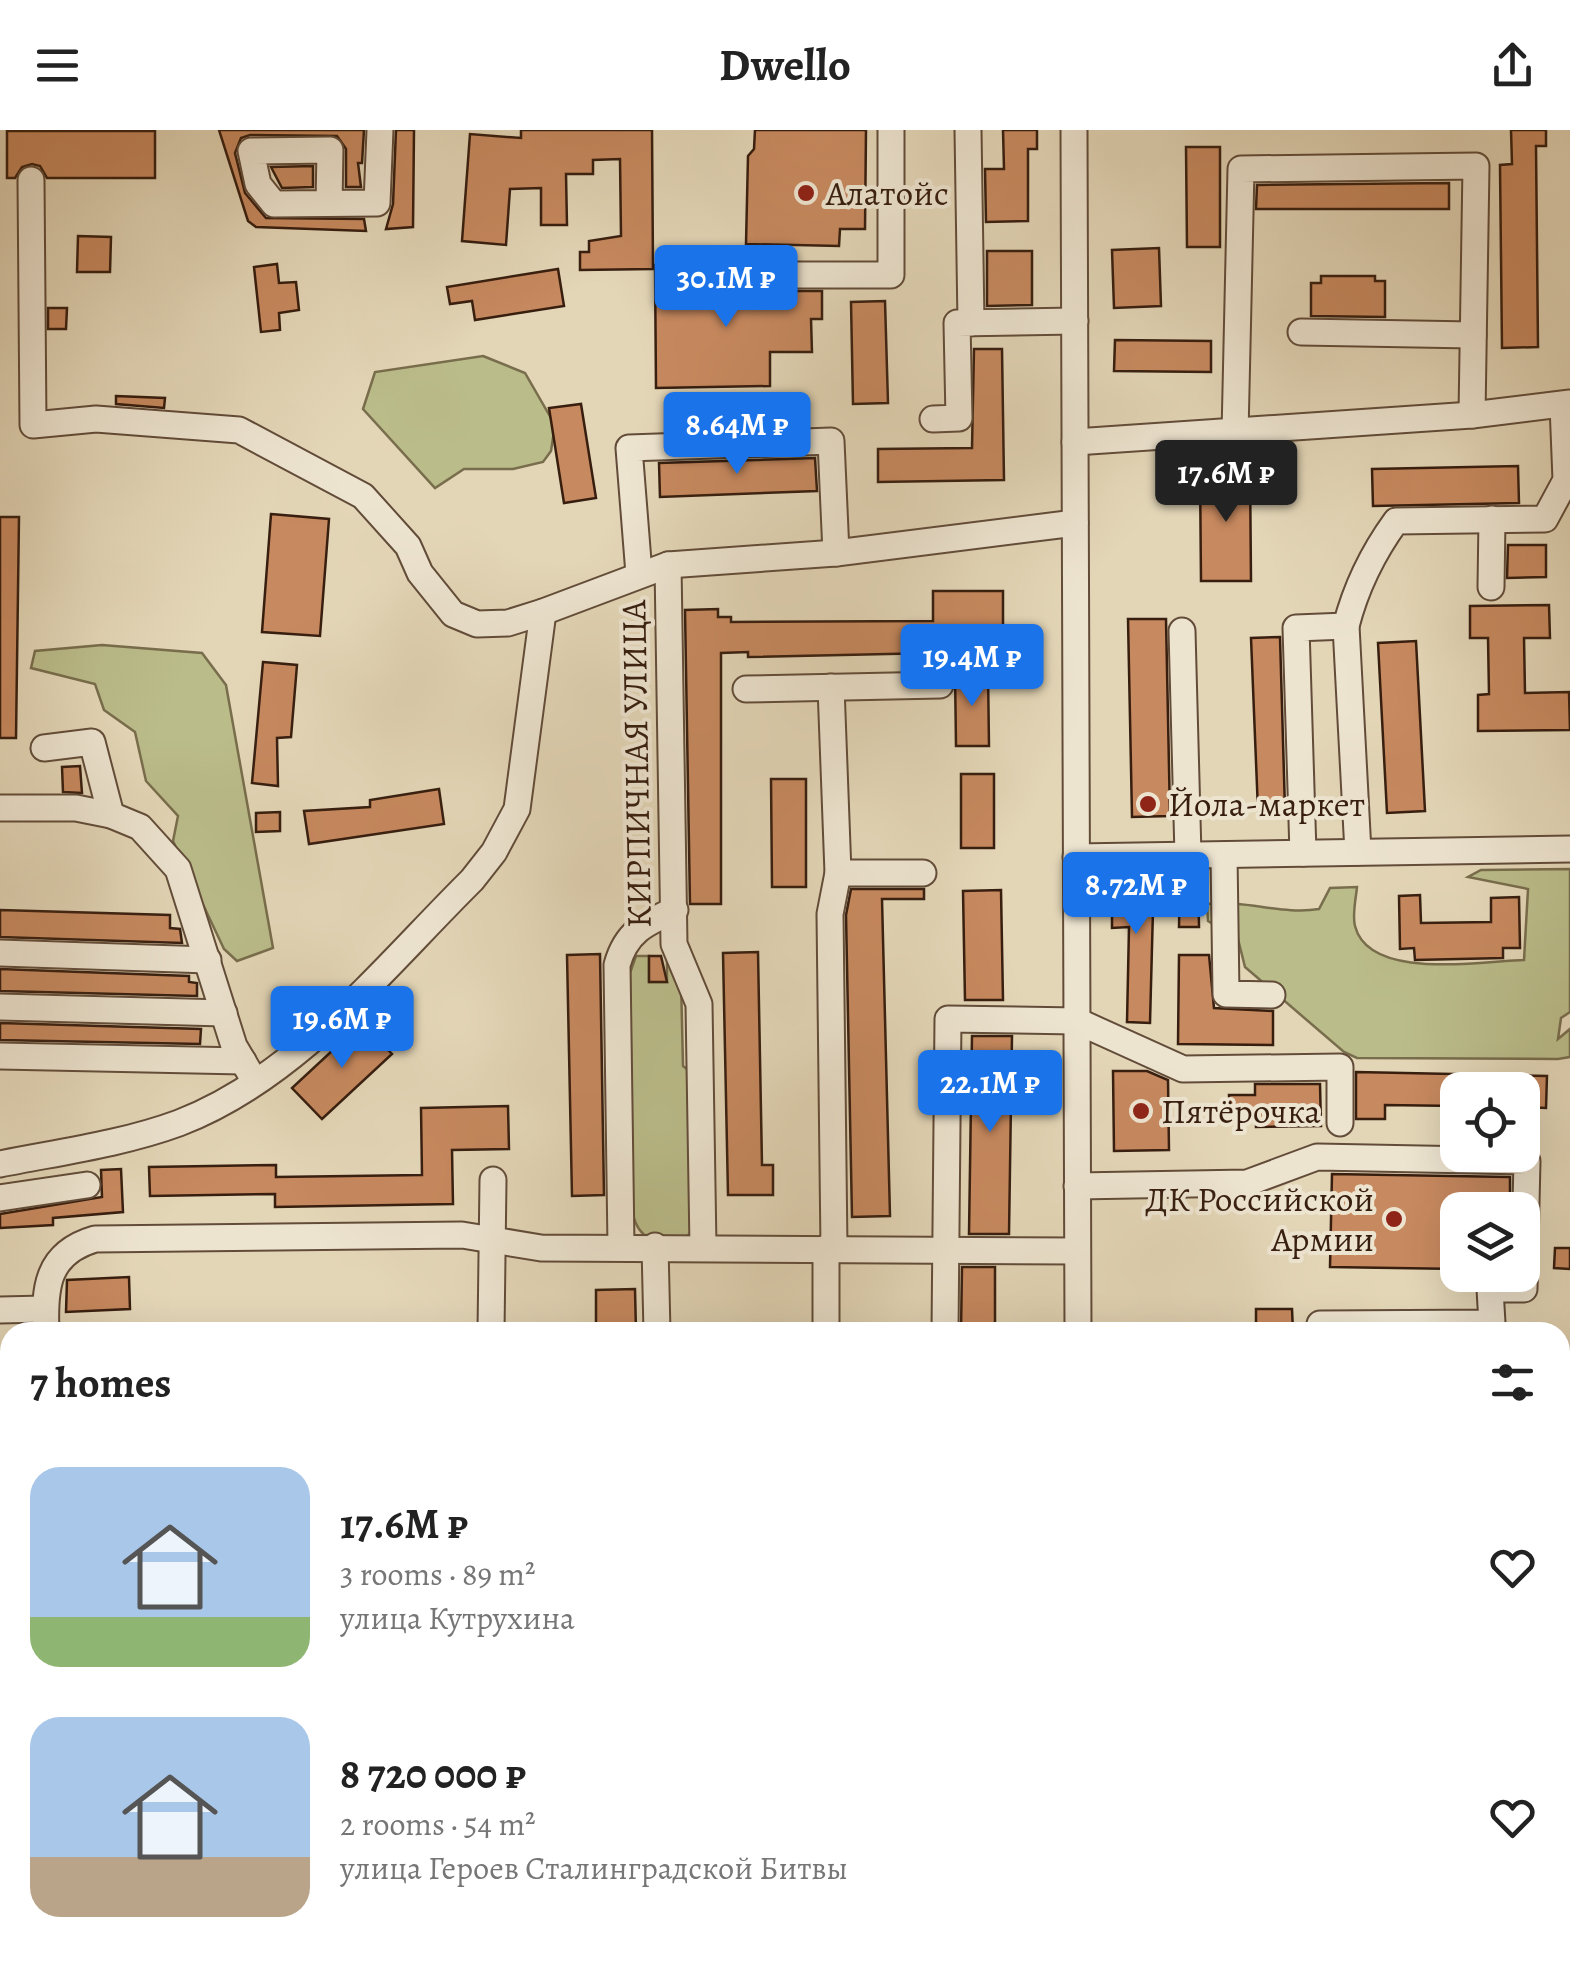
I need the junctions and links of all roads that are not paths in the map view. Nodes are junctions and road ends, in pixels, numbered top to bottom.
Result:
1 (380, 130) edge
2 (891, 130) edge
3 (968, 130) edge
4 (1074, 130) edge
5 (31, 180) dead end
6 (329, 204) dead end
7 (795, 275) dead end
8 (1075, 321) junction
9 (970, 323) junction
10 (1301, 332) dead end
11 (1473, 335) junction
12 (1566, 404) edge
13 (1472, 416) junction
14 (933, 419) dead end
15 (1235, 434) junction
16 (1075, 442) junction
17 (1558, 516) edge
18 (1492, 519) junction
19 (1075, 522) junction
20 (836, 554) junction
21 (668, 565) junction
22 (639, 574) junction
23 (1491, 588) dead end
24 (543, 612) junction
25 (1346, 626) junction
26 (1182, 631) dead end
27 (940, 685) dead end
28 (831, 687) junction
29 (746, 688) dead end
30 (44, 748) dead end
31 (0, 808) edge
32 (112, 816) junction
33 (1570, 849) edge
34 (1358, 852) junction
35 (1303, 854) junction
36 (1188, 855) junction
37 (1224, 855) junction
38 (1076, 857) junction
39 (923, 873) dead end
40 (838, 874) junction
41 (675, 910) junction
42 (0, 953) edge
43 (208, 960) junction
44 (1272, 996) dead end
45 (0, 1007) edge
46 (224, 1013) junction
47 (1077, 1021) junction
48 (0, 1056) edge
49 (249, 1070) junction
50 (1340, 1123) dead end
51 (0, 1164) edge
52 (493, 1180) dead end
53 (87, 1185) dead end
54 (1077, 1186) junction
55 (0, 1198) edge
56 (492, 1239) junction
57 (621, 1246) junction
58 (656, 1246) junction
59 (703, 1246) junction
60 (830, 1248) junction
61 (944, 1250) junction
62 (1078, 1251) junction
63 (0, 1310) edge
64 (45, 1321) edge
65 (491, 1322) edge
66 (656, 1322) edge
67 (826, 1322) edge
68 (945, 1322) edge
69 (1078, 1322) edge
70 (1492, 1322) edge

1 - 6 street
2 - 7 street
3 - 9 street
4 - 8 street
5 - 24 street
8 - 9 street
8 - 16 street
9 - 14 street
10 - 11 street
11 - 13 street
11 - 15 street
12 - 13 street
12 - 17 street
13 - 15 street
15 - 16 street
16 - 19 street
17 - 18 street
18 - 23 street
18 - 25 street
19 - 20 street, КИРПИЧНАЯ УЛИЦА
19 - 38 street
20 - 21 street, КИРПИЧНАЯ УЛИЦА
20 - 22 street
21 - 22 street
21 - 41 street, КИРПИЧНАЯ УЛИЦА
22 - 24 street
24 - 49 street
25 - 34 street
25 - 35 street
26 - 36 street
27 - 28 street
28 - 29 street
28 - 40 street
30 - 32 street
31 - 32 street
32 - 43 street
33 - 34 street
34 - 35 street
35 - 37 street
36 - 37 street
36 - 38 street
37 - 44 street
38 - 47 street
39 - 40 street
40 - 60 street
41 - 57 street
41 - 59 street, КИРПИЧНАЯ УЛИЦА
42 - 43 street
43 - 46 street
45 - 46 street
46 - 49 street
47 - 50 street
47 - 54 street
47 - 61 street
48 - 49 street
49 - 51 street
52 - 56 street
53 - 55 street
54 - 62 street
54 - 70 street
56 - 57 street
56 - 64 street
56 - 65 street
57 - 58 street
58 - 59 street
58 - 66 street
59 - 60 street
60 - 61 street
60 - 67 street
61 - 62 street
61 - 68 street
62 - 69 street
63 - 64 street

